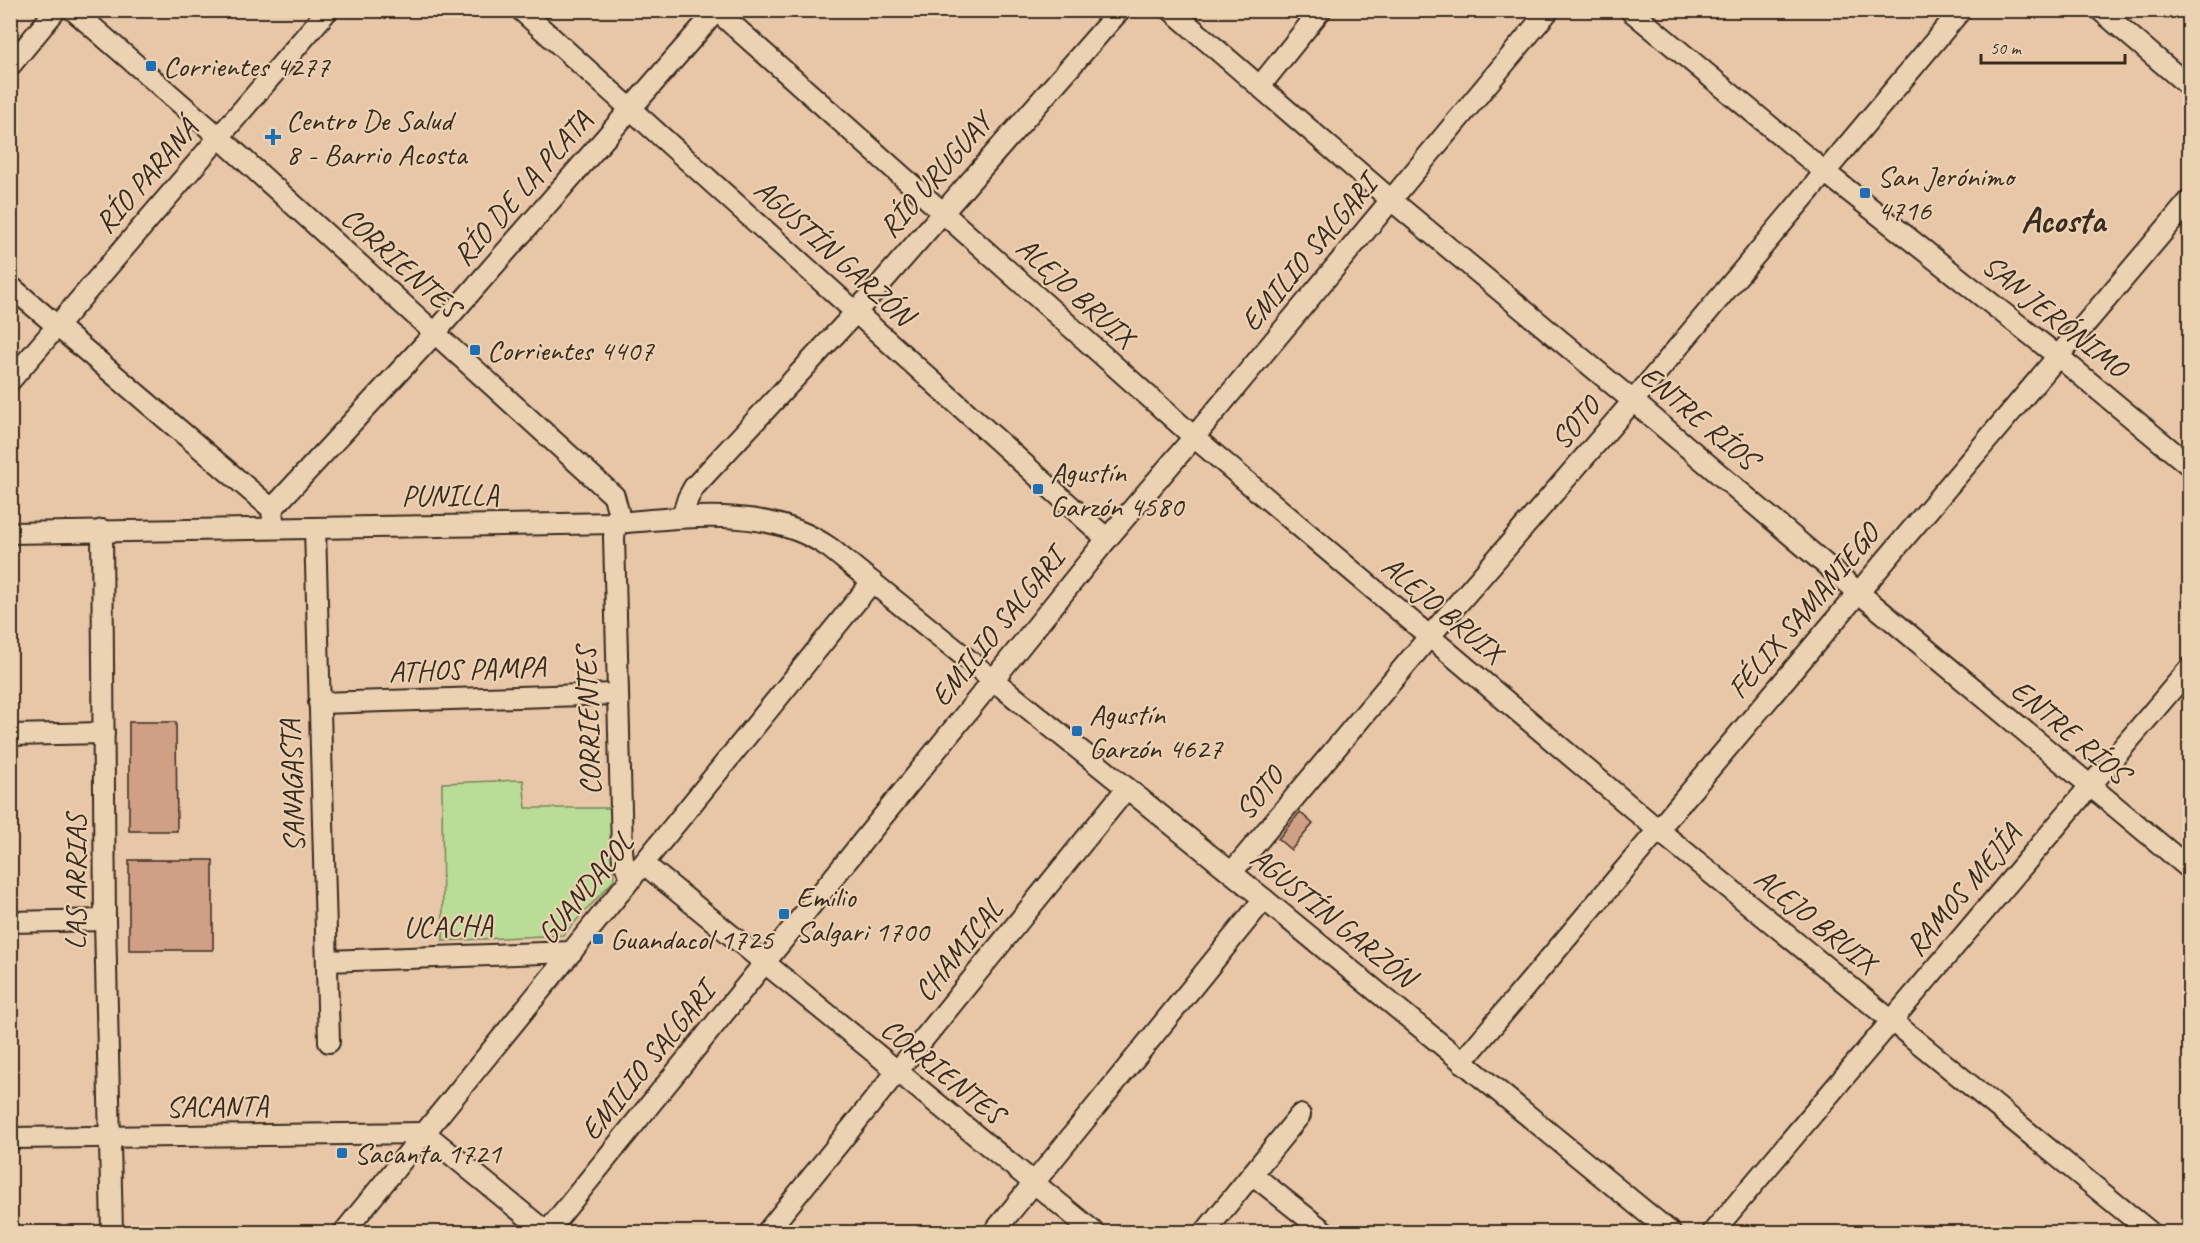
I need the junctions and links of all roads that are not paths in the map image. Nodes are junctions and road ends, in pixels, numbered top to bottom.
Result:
1 (56, 10) edge
2 (73, 10) edge
3 (328, 10) edge
4 (521, 10) edge
5 (1120, 10) edge
6 (1171, 10) edge
7 (1321, 10) edge
8 (1550, 10) edge
9 (1630, 10) edge
10 (1961, 10) edge
11 (2100, 10) edge
12 (716, 11) edge
13 (10, 66) edge
14 (1260, 86) junction
15 (2190, 87) edge
16 (631, 110) junction
17 (219, 137) junction
18 (1826, 173) junction
19 (1390, 199) junction
20 (2190, 200) edge
21 (941, 212) junction
22 (10, 286) edge
23 (856, 312) junction
24 (58, 326) junction
25 (435, 333) junction
26 (2059, 357) junction
27 (10, 381) edge
28 (1634, 401) junction
29 (1194, 437) junction
30 (2190, 466) edge
31 (682, 517) junction
32 (273, 518) junction
33 (616, 523) junction
34 (315, 528) junction
35 (102, 530) junction
36 (10, 533) edge
37 (1107, 539) junction
38 (872, 582) junction
39 (1858, 592) junction
40 (1429, 637) junction
41 (2190, 668) edge
42 (993, 680) junction
43 (616, 694) junction
44 (319, 703) junction
45 (104, 733) junction
46 (10, 735) edge
47 (2089, 787) junction
48 (1127, 788) junction
49 (1657, 830) junction
50 (2190, 869) edge
51 (638, 871) junction
52 (1232, 872) junction
53 (1264, 899) junction
54 (105, 920) junction
55 (10, 922) edge
56 (572, 952) junction
57 (327, 961) junction
58 (765, 963) junction
59 (1892, 1021) junction
60 (329, 1042) dead end
61 (1462, 1062) junction
62 (897, 1071) junction
63 (1300, 1115) dead end
64 (425, 1133) junction
65 (110, 1137) junction
66 (10, 1138) edge
67 (1252, 1174) junction
68 (1034, 1183) junction
69 (112, 1233) edge
70 (344, 1233) edge
71 (546, 1233) edge
72 (766, 1233) edge
73 (994, 1233) edge
74 (1094, 1233) edge
75 (1205, 1233) edge
76 (1325, 1233) edge
77 (1670, 1233) edge
78 (1713, 1233) edge
79 (2150, 1233) edge

1 - 13 street
2 - 17 street, CORRIENTES
3 - 17 street, RÍO PARANÁ
4 - 16 street, AGUSTÍN GARZÓN
5 - 21 street, RÍO URUGUAY
6 - 14 street, ENTRE RÍOS
7 - 14 street
8 - 19 street, EMILIO SALGARI
9 - 18 street, SAN JERÓNIMO
10 - 18 street, SOTO
11 - 15 street
12 - 16 street, RÍO DE LA PLATA
12 - 21 street, ALEJO BRUIX
14 - 19 street, ENTRE RÍOS
16 - 23 street, AGUSTÍN GARZÓN
16 - 25 street, RÍO DE LA PLATA
17 - 24 street, RÍO PARANÁ
17 - 25 street, CORRIENTES
18 - 26 street, SAN JERÓNIMO
18 - 28 street, SOTO
19 - 28 street, ENTRE RÍOS
19 - 29 street, EMILIO SALGARI
20 - 26 street, FÉLIX SAMANIEGO
21 - 23 street, RÍO URUGUAY
21 - 29 street, ALEJO BRUIX
22 - 24 street
23 - 31 street, RÍO URUGUAY
23 - 37 street, AGUSTÍN GARZÓN
24 - 27 street, RÍO PARANÁ
24 - 32 street
25 - 32 street, RÍO DE LA PLATA
25 - 33 street, CORRIENTES
26 - 30 street, SAN JERÓNIMO
26 - 39 street, FÉLIX SAMANIEGO
28 - 39 street, ENTRE RÍOS
28 - 40 street, SOTO
29 - 37 street, EMILIO SALGARI
29 - 40 street, ALEJO BRUIX
31 - 33 street, PUNILLA
31 - 38 street, PUNILLA
32 - 34 street, PUNILLA
32 - 35 street, PUNILLA
33 - 34 street, PUNILLA
33 - 43 street, CORRIENTES
34 - 44 street, SANAGASTA
35 - 36 street, PUNILLA
35 - 45 street, LAS ARRIAS
37 - 42 street, EMILIO SALGARI
38 - 42 street, AGUSTÍN GARZÓN
38 - 51 street, GUANDACOL
39 - 47 street, ENTRE RÍOS
39 - 49 street, FÉLIX SAMANIEGO
40 - 49 street, ALEJO BRUIX
40 - 52 street, SOTO
41 - 47 street, RAMOS MEJÍA
42 - 48 street, AGUSTÍN GARZÓN
42 - 58 street, EMILIO SALGARI
43 - 44 street, ATHOS PAMPA
43 - 51 street, CORRIENTES
44 - 57 street, SANAGASTA
45 - 46 street
45 - 54 street, LAS ARRIAS
47 - 50 street, ENTRE RÍOS
47 - 59 street, RAMOS MEJÍA
48 - 52 street, AGUSTÍN GARZÓN
48 - 62 street, CHAMICAL
49 - 59 street, ALEJO BRUIX
49 - 61 street, FÉLIX SAMANIEGO
51 - 56 street, GUANDACOL
51 - 58 street, CORRIENTES
52 - 53 street, AGUSTÍN GARZÓN
53 - 61 street, AGUSTÍN GARZÓN
53 - 68 street
54 - 55 street
54 - 65 street, LAS ARRIAS
56 - 57 street, UCACHA
56 - 64 street, GUANDACOL
57 - 60 street, SANAGASTA
58 - 62 street, CORRIENTES
58 - 71 street, EMILIO SALGARI
59 - 78 street, RAMOS MEJÍA
59 - 79 street, ALEJO BRUIX
61 - 77 street, AGUSTÍN GARZÓN
62 - 68 street, CORRIENTES
62 - 72 street, CHAMICAL
63 - 67 street
64 - 65 street, SACANTA
64 - 70 street, GUANDACOL
64 - 71 street
65 - 66 street, SACANTA
65 - 69 street, LAS ARRIAS
67 - 75 street
67 - 76 street
68 - 73 street
68 - 74 street, CORRIENTES

